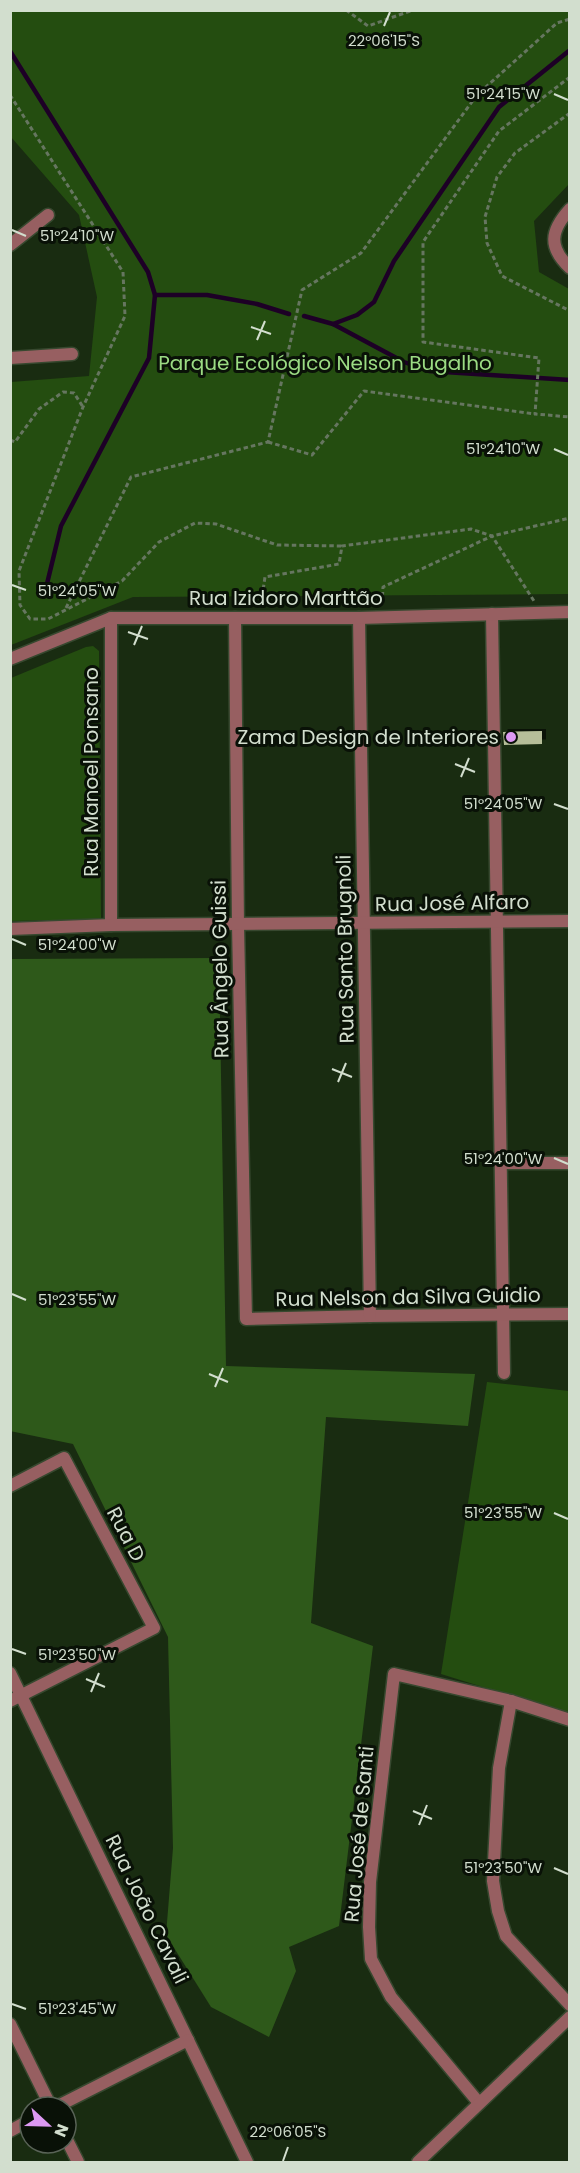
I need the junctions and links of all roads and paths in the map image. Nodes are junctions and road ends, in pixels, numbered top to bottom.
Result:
1 (346, 10) edge
2 (413, 10) edge
3 (570, 19) edge
4 (570, 77) edge
5 (10, 95) edge
6 (570, 113) edge
7 (570, 209) edge
8 (48, 215) dead end
9 (10, 245) edge
10 (570, 268) edge
11 (570, 311) edge
12 (72, 354) dead end
13 (10, 358) edge
14 (83, 407) junction
15 (535, 414) junction
16 (570, 417) edge
17 (10, 440) edge
18 (268, 442) junction
19 (570, 518) edge
20 (492, 536) junction
21 (342, 546) junction
22 (66, 610) junction
23 (570, 612) edge
24 (542, 613) junction
25 (492, 614) junction
26 (381, 617) junction
27 (111, 618) junction
28 (236, 618) junction
29 (259, 618) junction
30 (359, 618) junction
31 (10, 658) edge
32 (570, 921) edge
33 (497, 922) junction
34 (364, 923) junction
35 (238, 925) junction
36 (111, 926) junction
37 (10, 929) edge
38 (501, 1163) junction
39 (570, 1163) edge
40 (570, 1314) edge
41 (503, 1315) junction
42 (370, 1316) junction
43 (246, 1319) joint
44 (504, 1373) dead end
45 (10, 1486) edge
46 (10, 1672) edge
47 (16, 1698) edge
48 (511, 1701) junction
49 (570, 1720) edge
50 (570, 2004) edge
51 (570, 2017) edge
52 (10, 2024) edge
53 (188, 2040) junction
54 (45, 2095) edge
55 (78, 2096) edge
56 (480, 2103) junction
57 (247, 2163) edge
58 (418, 2163) edge

1 - 2 path
3 - 18 path
4 - 15 path
5 - 14 path
6 - 11 path
7 - 10 street
8 - 9 street
12 - 13 street
14 - 17 path
14 - 22 path
15 - 16 path
15 - 18 path
18 - 22 path
19 - 20 path
20 - 21 path
20 - 24 path
20 - 26 path
21 - 22 path
21 - 29 path
23 - 24 street, Rua Izidoro Marttão
24 - 25 street, Rua Izidoro Marttão
25 - 26 street, Rua Izidoro Marttão
25 - 33 street
26 - 30 street, Rua Izidoro Marttão
27 - 28 street, Rua Izidoro Marttão
27 - 31 street, Rua Izidoro Marttão
27 - 36 street, Rua Manoel Ponsano
28 - 29 street, Rua Izidoro Marttão
28 - 35 street, Rua Ângelo Guissi
29 - 30 street, Rua Izidoro Marttão
30 - 34 street, Rua Santo Brugnoli
32 - 33 street, Rua José Alfaro
33 - 34 street, Rua José Alfaro
33 - 38 street
34 - 35 street, Rua José Alfaro
34 - 42 street, Rua Santo Brugnoli
35 - 36 street, Rua José Alfaro
35 - 43 street, Rua Ângelo Guissi
36 - 37 street, Rua José Alfaro
38 - 39 street
38 - 41 street
40 - 41 street, Rua Nelson da Silva Guidio
41 - 42 street, Rua Nelson da Silva Guidio
41 - 44 street
42 - 43 street, Rua Nelson da Silva Guidio
45 - 47 street, Rua D
46 - 47 street, Rua João Cavali
47 - 53 street, Rua João Cavali
48 - 49 street
48 - 50 street
48 - 56 street, Rua José de Santi
51 - 56 street
52 - 54 street
53 - 55 street
53 - 57 street, Rua João Cavali
56 - 58 street

